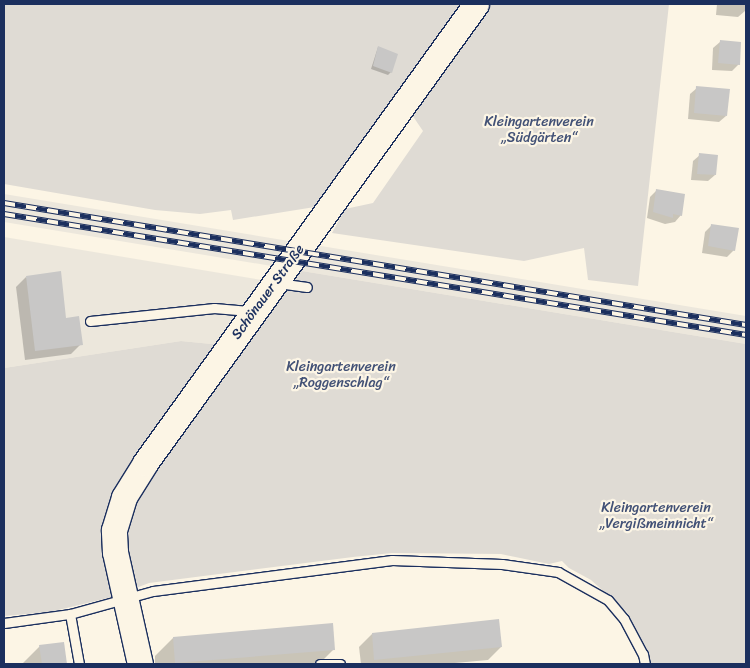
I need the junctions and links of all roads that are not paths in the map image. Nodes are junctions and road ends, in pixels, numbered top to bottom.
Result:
1 (476, 4) edge
2 (275, 283) junction
3 (307, 287) dead end
4 (255, 311) junction
5 (90, 321) dead end
6 (125, 600) junction
7 (70, 614) junction
8 (4, 623) edge
9 (79, 664) edge
10 (140, 664) edge
11 (320, 664) edge
12 (340, 664) edge
13 (645, 664) edge

1 - 2 street, Schönauer Straße
2 - 3 lane
2 - 4 street, Schönauer Straße
4 - 5 lane
4 - 6 street, Schönauer Straße
6 - 7 lane
6 - 10 street, Schönauer Straße
6 - 13 lane
7 - 8 lane
7 - 9 lane
11 - 12 lane

